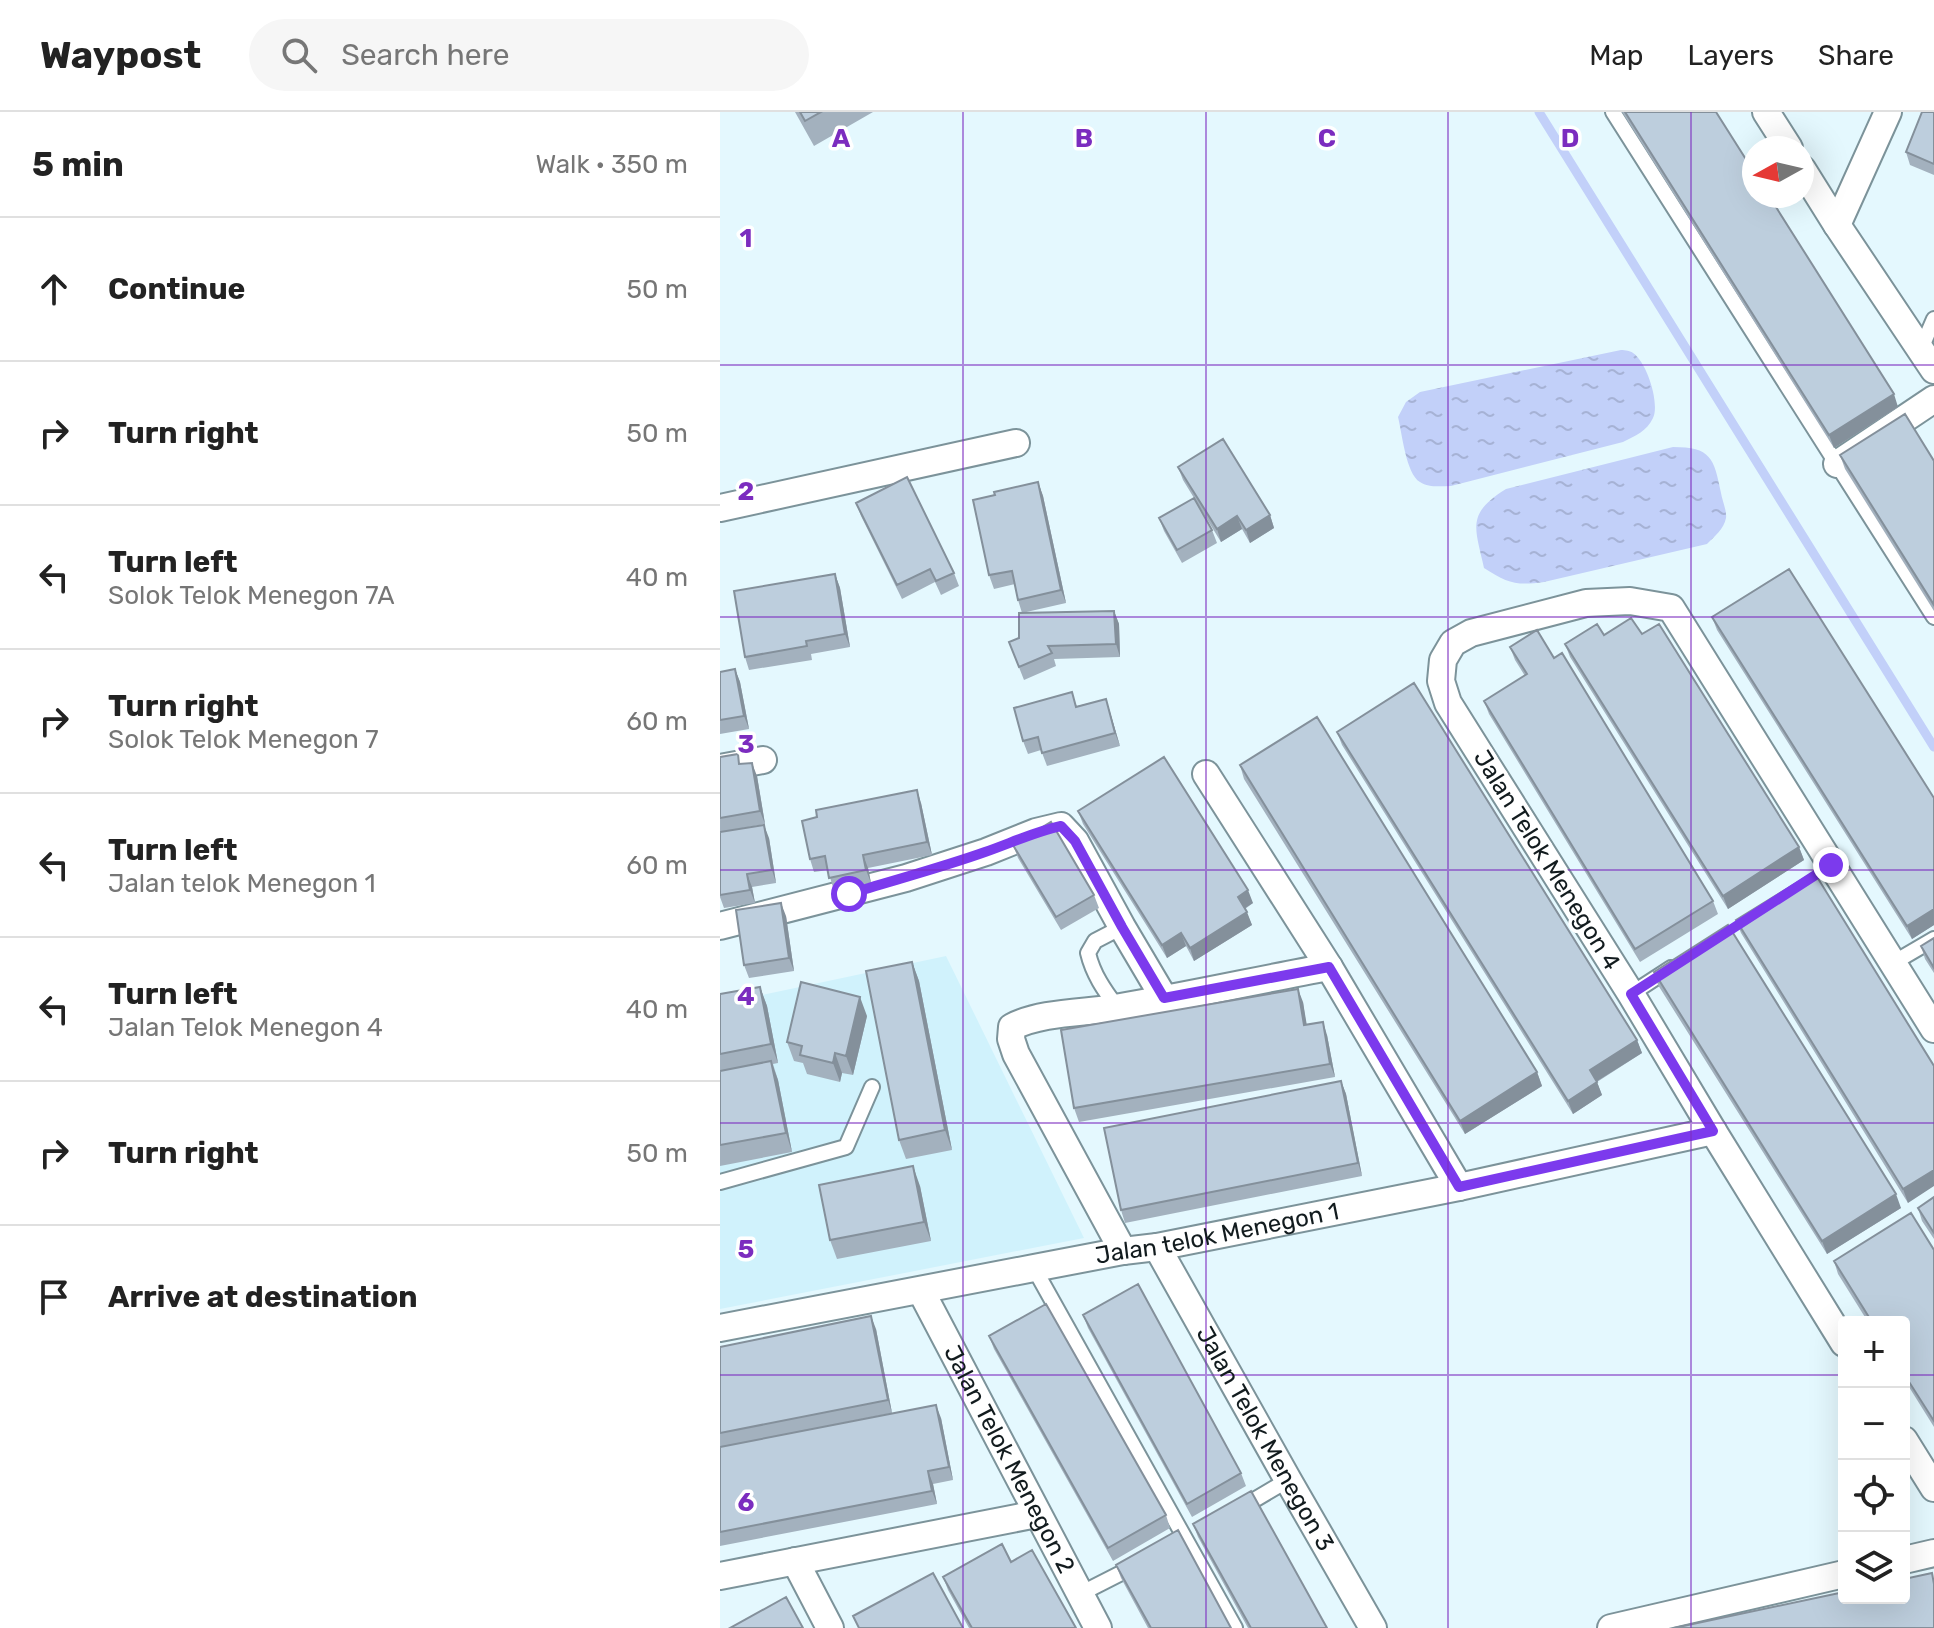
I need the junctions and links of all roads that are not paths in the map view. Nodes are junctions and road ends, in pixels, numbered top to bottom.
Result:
1 (1613, 112) edge
2 (1766, 112) edge
3 (1888, 112) edge
4 (1781, 136) edge
5 (1814, 188) edge
6 (1837, 225) junction
7 (1934, 319) edge
8 (1928, 359) edge
9 (1934, 399) edge
10 (1016, 443) dead end
11 (1837, 464) junction
12 (720, 508) edge
13 (1934, 617) edge
14 (763, 760) dead end
15 (720, 768) edge
16 (1206, 774) dead end
17 (720, 926) edge
18 (1122, 927) junction
19 (1934, 939) edge
20 (1684, 959) edge
21 (1893, 963) junction
22 (1329, 967) junction
23 (1631, 994) junction
24 (1164, 998) junction
25 (1117, 1007) junction
26 (1934, 1029) edge
27 (872, 1087) dead end
28 (1713, 1131) junction
29 (720, 1182) edge
30 (1459, 1187) junction
31 (1157, 1247) junction
32 (1123, 1251) junction
33 (1034, 1268) junction
34 (921, 1291) junction
35 (720, 1328) edge
36 (1838, 1333) edge
37 (1910, 1450) edge
38 (1288, 1480) junction
39 (1934, 1488) edge
40 (1037, 1514) junction
41 (1224, 1517) edge
42 (1934, 1553) edge
43 (1910, 1559) edge
44 (1147, 1560) edge
45 (795, 1561) junction
46 (1838, 1575) edge
47 (720, 1576) edge
48 (1080, 1594) junction
49 (830, 1628) edge
50 (1098, 1628) edge
51 (1235, 1628) edge
52 (1373, 1628) edge
53 (1611, 1628) edge

1 - 11 lane
2 - 4 street
3 - 6 street
5 - 6 street
6 - 8 street
7 - 8 lane
9 - 11 street
10 - 12 street
11 - 13 lane
14 - 15 street
16 - 22 street
17 - 18 street
18 - 24 street
18 - 25 lane
19 - 21 lane
20 - 23 lane
21 - 23 street, Jalan Telok Menegon 4
21 - 26 street
22 - 24 street
22 - 30 street
23 - 28 street, Jalan Telok Menegon 4
24 - 25 street
25 - 32 street
27 - 29 lane
28 - 30 street, Jalan telok Menegon 1
28 - 36 street, Jalan Telok Menegon 4
30 - 31 street, Jalan telok Menegon 1
31 - 32 street, Jalan telok Menegon 1
31 - 38 street, Jalan Telok Menegon 3
32 - 33 street, Jalan telok Menegon 1
33 - 34 street, Jalan telok Menegon 1
33 - 51 lane
34 - 35 street, Jalan telok Menegon 1
34 - 40 street, Jalan Telok Menegon 2
37 - 39 street
38 - 41 lane
38 - 52 street, Jalan Telok Menegon 3
40 - 45 street
40 - 48 street, Jalan Telok Menegon 2
42 - 43 street
44 - 48 lane
45 - 47 street
45 - 49 street
46 - 53 street
48 - 50 street, Jalan Telok Menegon 2

